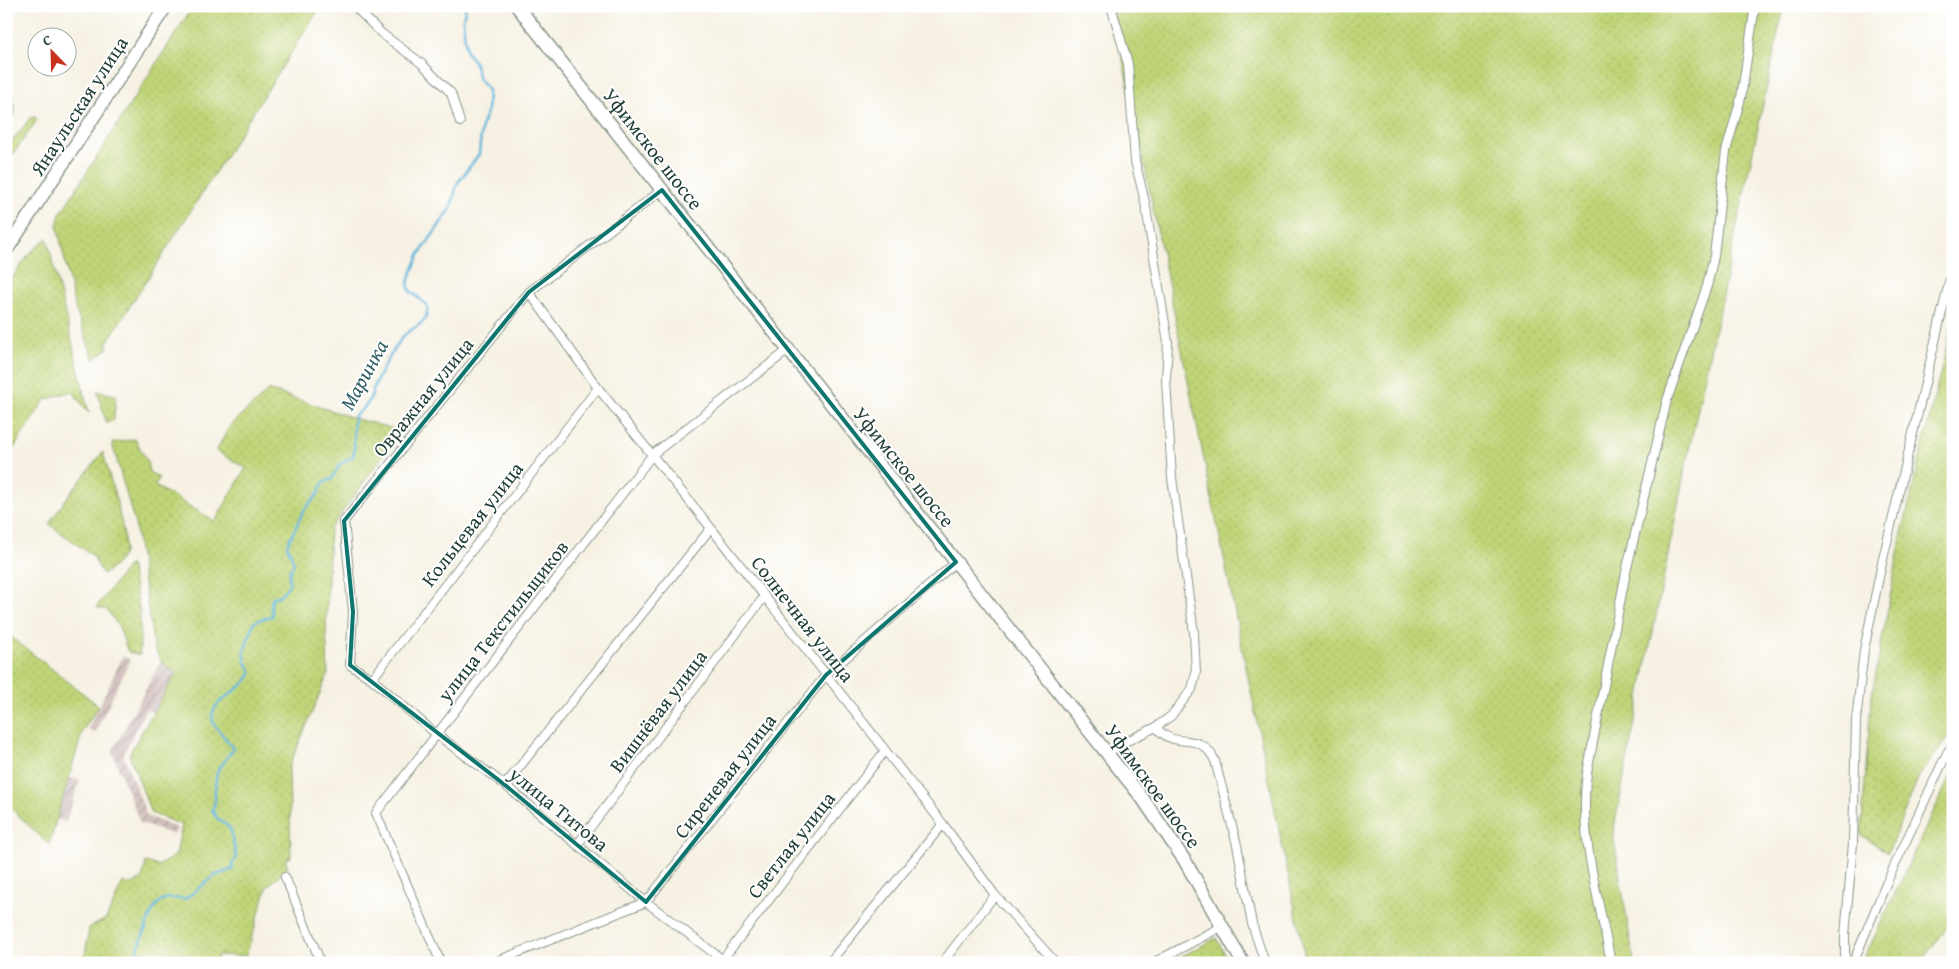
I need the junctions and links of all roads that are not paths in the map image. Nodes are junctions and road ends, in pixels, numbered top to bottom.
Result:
1 (166, 6) edge
2 (354, 6) edge
3 (517, 6) edge
4 (1111, 6) edge
5 (1755, 6) edge
6 (460, 122) dead end
7 (662, 190) junction
8 (6, 251) edge
9 (1953, 266) edge
10 (529, 292) junction
11 (787, 350) junction
12 (598, 388) junction
13 (653, 454) junction
14 (711, 528) junction
15 (956, 562) junction
16 (764, 597) junction
17 (826, 675) junction
18 (372, 680) junction
19 (1156, 727) junction
20 (436, 734) junction
21 (1953, 745) edge
22 (884, 752) junction
23 (1108, 753) junction
24 (505, 785) junction
25 (943, 824) junction
26 (577, 845) junction
27 (285, 878) dead end
28 (995, 895) junction
29 (646, 902) junction
30 (1222, 926) junction
31 (725, 961) edge
32 (321, 963) edge
33 (441, 963) edge
34 (492, 963) edge
35 (829, 963) edge
36 (942, 963) edge
37 (1056, 963) edge
38 (1152, 963) edge
39 (1243, 963) edge
40 (1265, 963) edge
41 (1611, 963) edge
42 (1844, 963) edge
43 (1853, 963) edge

1 - 8 main road, Янаульская улица
2 - 6 street
3 - 7 main road, Уфимское шоссе
4 - 19 street
5 - 41 street
7 - 10 street, Овражная улица
7 - 11 main road, Уфимское шоссе
9 - 42 street
10 - 12 street, Солнечная улица
10 - 18 street, Овражная улица
11 - 13 street, улица Текстильщиков
11 - 15 main road, Уфимское шоссе
12 - 13 street, Солнечная улица
12 - 18 street, Кольцевая улица
13 - 14 street, Солнечная улица
13 - 20 street, улица Текстильщиков
14 - 16 street, Солнечная улица
14 - 24 street
15 - 17 street, Сиреневая улица
15 - 23 main road, Уфимское шоссе
16 - 17 street, Солнечная улица
16 - 26 street, Вишнёвая улица
17 - 22 street, Солнечная улица
17 - 29 street, Сиреневая улица
18 - 20 street, улица Титова
19 - 23 street
19 - 40 street
20 - 24 street, улица Титова
20 - 33 street, улица Текстильщиков
21 - 43 street
22 - 25 street, Солнечная улица
22 - 31 street, Светлая улица
23 - 30 main road, Уфимское шоссе
24 - 26 street, улица Титова
25 - 28 street, Солнечная улица
25 - 35 street
26 - 29 street, улица Титова
27 - 32 street
28 - 36 street
28 - 37 street, Солнечная улица
29 - 31 street, улица Титова
29 - 34 street, Сиреневая улица
30 - 38 street
30 - 39 main road, Уфимское шоссе

